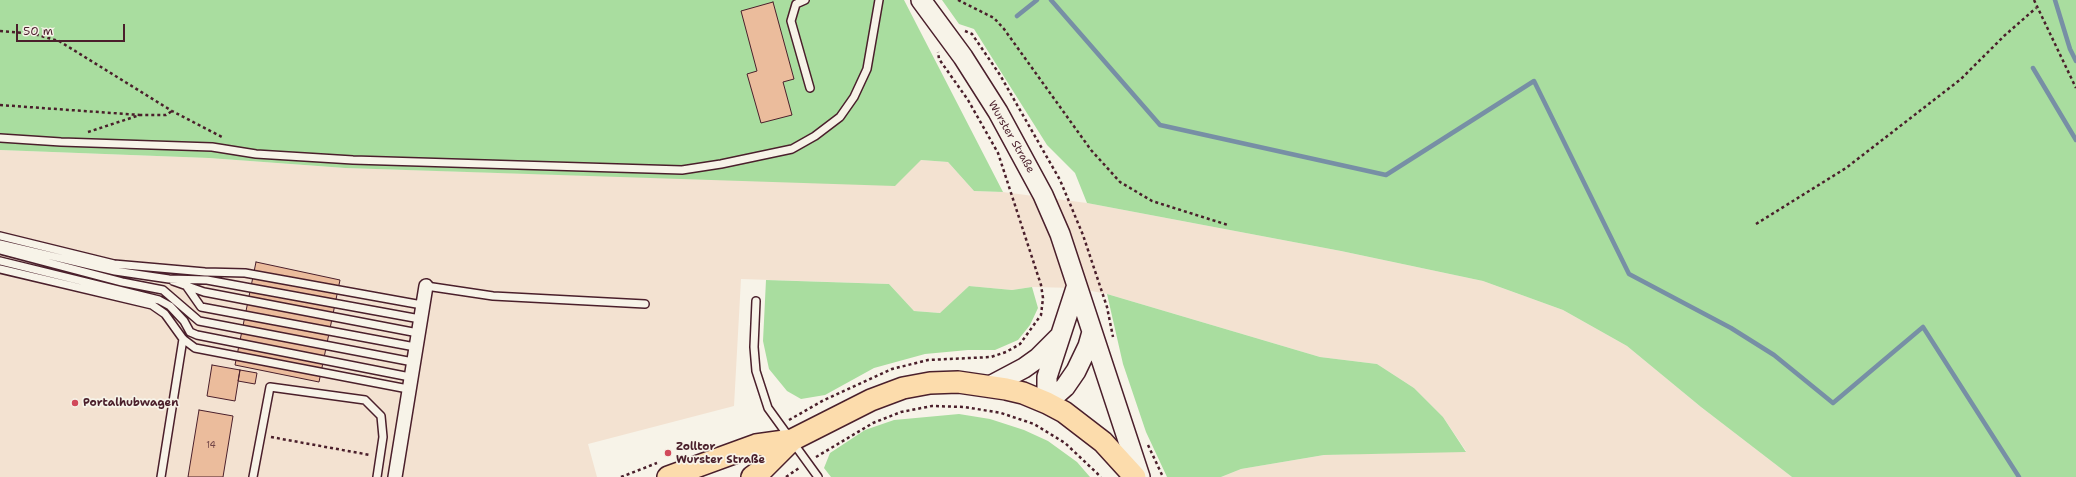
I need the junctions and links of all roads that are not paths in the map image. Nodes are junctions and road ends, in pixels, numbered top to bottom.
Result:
1 (805, 0) edge
2 (879, 0) edge
3 (920, 0) edge
4 (810, 88) dead end
5 (0, 138) edge
6 (0, 236) edge
7 (0, 244) edge
8 (0, 250) edge
9 (0, 261) edge
10 (0, 269) edge
11 (169, 279) junction
12 (426, 286) joint
13 (187, 287) junction
14 (1076, 288) junction
15 (756, 301) dead end
16 (645, 304) dead end
17 (422, 305) junction
18 (420, 319) junction
19 (1092, 332) junction
20 (418, 333) junction
21 (1060, 336) junction
22 (183, 339) junction
23 (415, 347) junction
24 (413, 362) junction
25 (409, 383) junction
26 (990, 386) junction
27 (1047, 403) junction
28 (786, 432) junction
29 (161, 477) edge
30 (253, 477) edge
31 (377, 477) edge
32 (395, 477) edge
33 (668, 477) edge
34 (752, 477) edge
35 (818, 477) edge
36 (1135, 477) edge
37 (1140, 477) edge

1 - 4 lane
2 - 5 lane
3 - 14 main road, Wurster Straße
6 - 17 lane
7 - 11 lane
8 - 24 lane
9 - 25 lane
10 - 22 lane
11 - 13 lane
11 - 18 lane
12 - 16 lane
12 - 17 street
13 - 20 lane
13 - 23 lane
14 - 19 main road, Wurster Straße
14 - 21 main road
15 - 28 lane
17 - 18 street
18 - 20 street
19 - 27 main road
19 - 37 main road, Wurster Straße
20 - 23 street
21 - 26 main road
21 - 27 main road
22 - 25 lane
22 - 29 lane
23 - 24 street
24 - 25 street
25 - 32 street
26 - 27 main road
26 - 28 main road
27 - 36 main road
28 - 33 main road
28 - 34 main road
28 - 35 lane
30 - 31 lane

